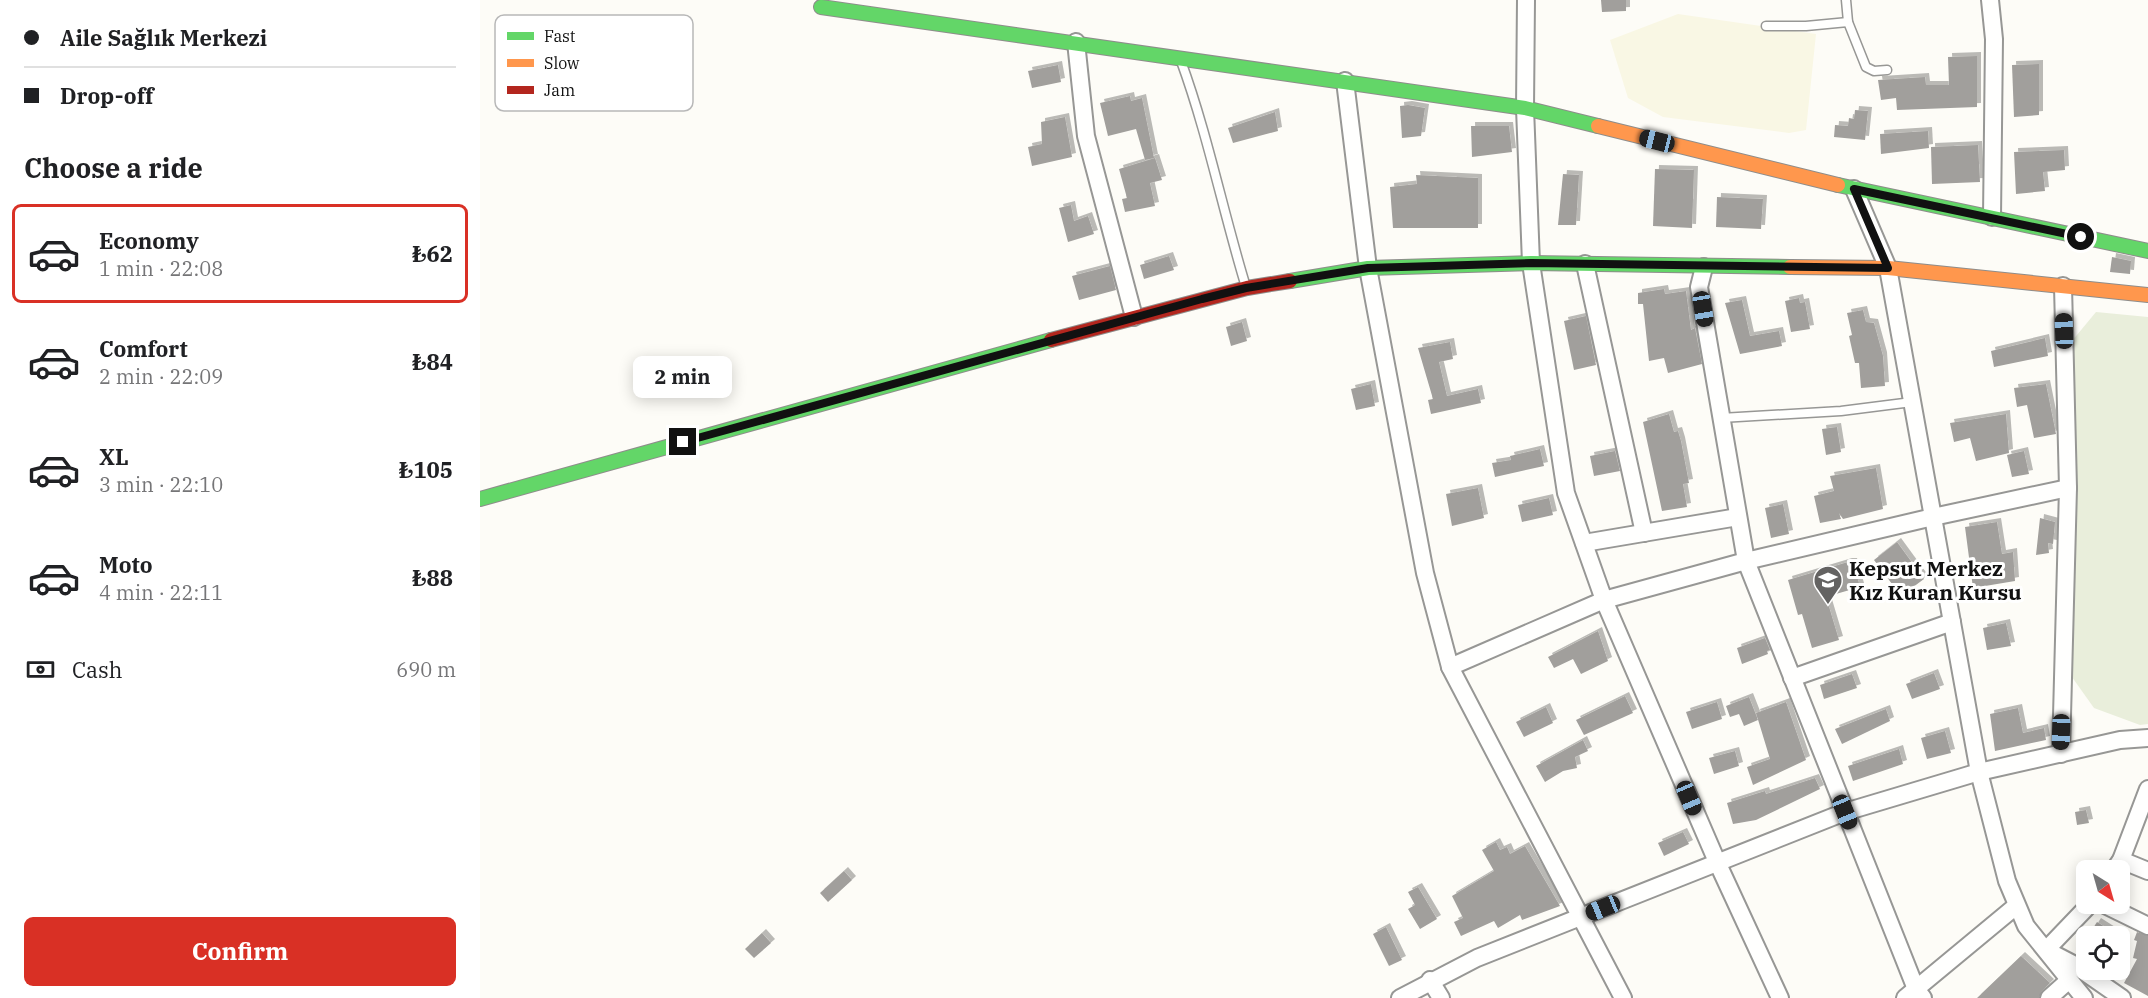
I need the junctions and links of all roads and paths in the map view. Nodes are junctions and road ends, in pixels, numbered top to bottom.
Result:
1 (1526, 0) edge
2 (1846, 0) edge
3 (1990, 0) edge
4 (821, 7) dead end
5 (1848, 22) junction
6 (1766, 26) dead end
7 (1076, 42) junction
8 (1180, 57) junction
9 (1887, 70) dead end
10 (1345, 81) junction
11 (1525, 108) junction
12 (1854, 189) junction
13 (1992, 217) junction
14 (2148, 251) edge
15 (1531, 263) junction
16 (1585, 264) junction
17 (1704, 267) junction
18 (1368, 268) junction
19 (1888, 268) junction
20 (2063, 286) junction
21 (1246, 288) junction
22 (2148, 295) edge
23 (1134, 316) junction
24 (1912, 402) junction
25 (1721, 418) junction
26 (2068, 488) junction
27 (480, 499) edge
28 (1738, 517) junction
29 (1933, 517) junction
30 (1644, 533) junction
31 (1584, 543) junction
32 (1746, 561) junction
33 (1604, 600) junction
34 (1952, 622) junction
35 (1450, 667) junction
36 (1792, 678) junction
37 (2148, 738) edge
38 (2061, 754) junction
39 (1978, 772) junction
40 (2148, 789) edge
41 (1845, 812) junction
42 (2120, 860) edge
43 (1718, 864) junction
44 (2130, 867) edge
45 (2148, 871) edge
46 (2016, 906) junction
47 (2080, 914) edge
48 (2123, 914) edge
49 (1581, 917) junction
50 (2148, 926) edge
51 (2046, 950) junction
52 (1430, 980) junction
53 (2068, 981) junction
54 (1914, 995) edge
55 (1400, 998) edge
56 (1441, 998) edge
57 (1623, 998) edge
58 (1780, 998) edge
59 (2049, 998) edge
60 (2084, 998) edge
61 (2122, 998) edge

1 - 11 street
2 - 5 lane
3 - 13 street
4 - 7 street
5 - 6 lane
5 - 9 lane
7 - 8 street
7 - 23 street
8 - 10 street
8 - 21 lane
10 - 11 street
10 - 18 street
11 - 12 street
11 - 15 street
12 - 13 street
12 - 19 street
13 - 14 street
15 - 16 street
15 - 18 street
15 - 31 street
16 - 17 street
16 - 30 street
17 - 19 street
17 - 25 street
18 - 21 street
18 - 35 street
19 - 20 street
19 - 24 street
20 - 22 street
20 - 26 street
21 - 23 street
23 - 27 street
24 - 25 lane
24 - 29 street
25 - 28 street
26 - 29 street
26 - 38 street
28 - 30 street
28 - 32 street
29 - 32 street
29 - 34 street
30 - 31 street
31 - 33 street
32 - 33 street
32 - 36 street
33 - 35 street
33 - 43 street
34 - 36 street
34 - 39 street
35 - 49 street
36 - 41 street
37 - 38 street
38 - 39 street
39 - 41 street
39 - 46 street
40 - 42 street
41 - 43 street
41 - 54 street
43 - 49 street
43 - 58 street
44 - 45 street
46 - 51 street
46 - 54 street
47 - 51 street
48 - 50 street
49 - 52 street
49 - 57 street
51 - 53 street
51 - 61 street
52 - 55 street
52 - 56 street
53 - 59 street
53 - 60 street

